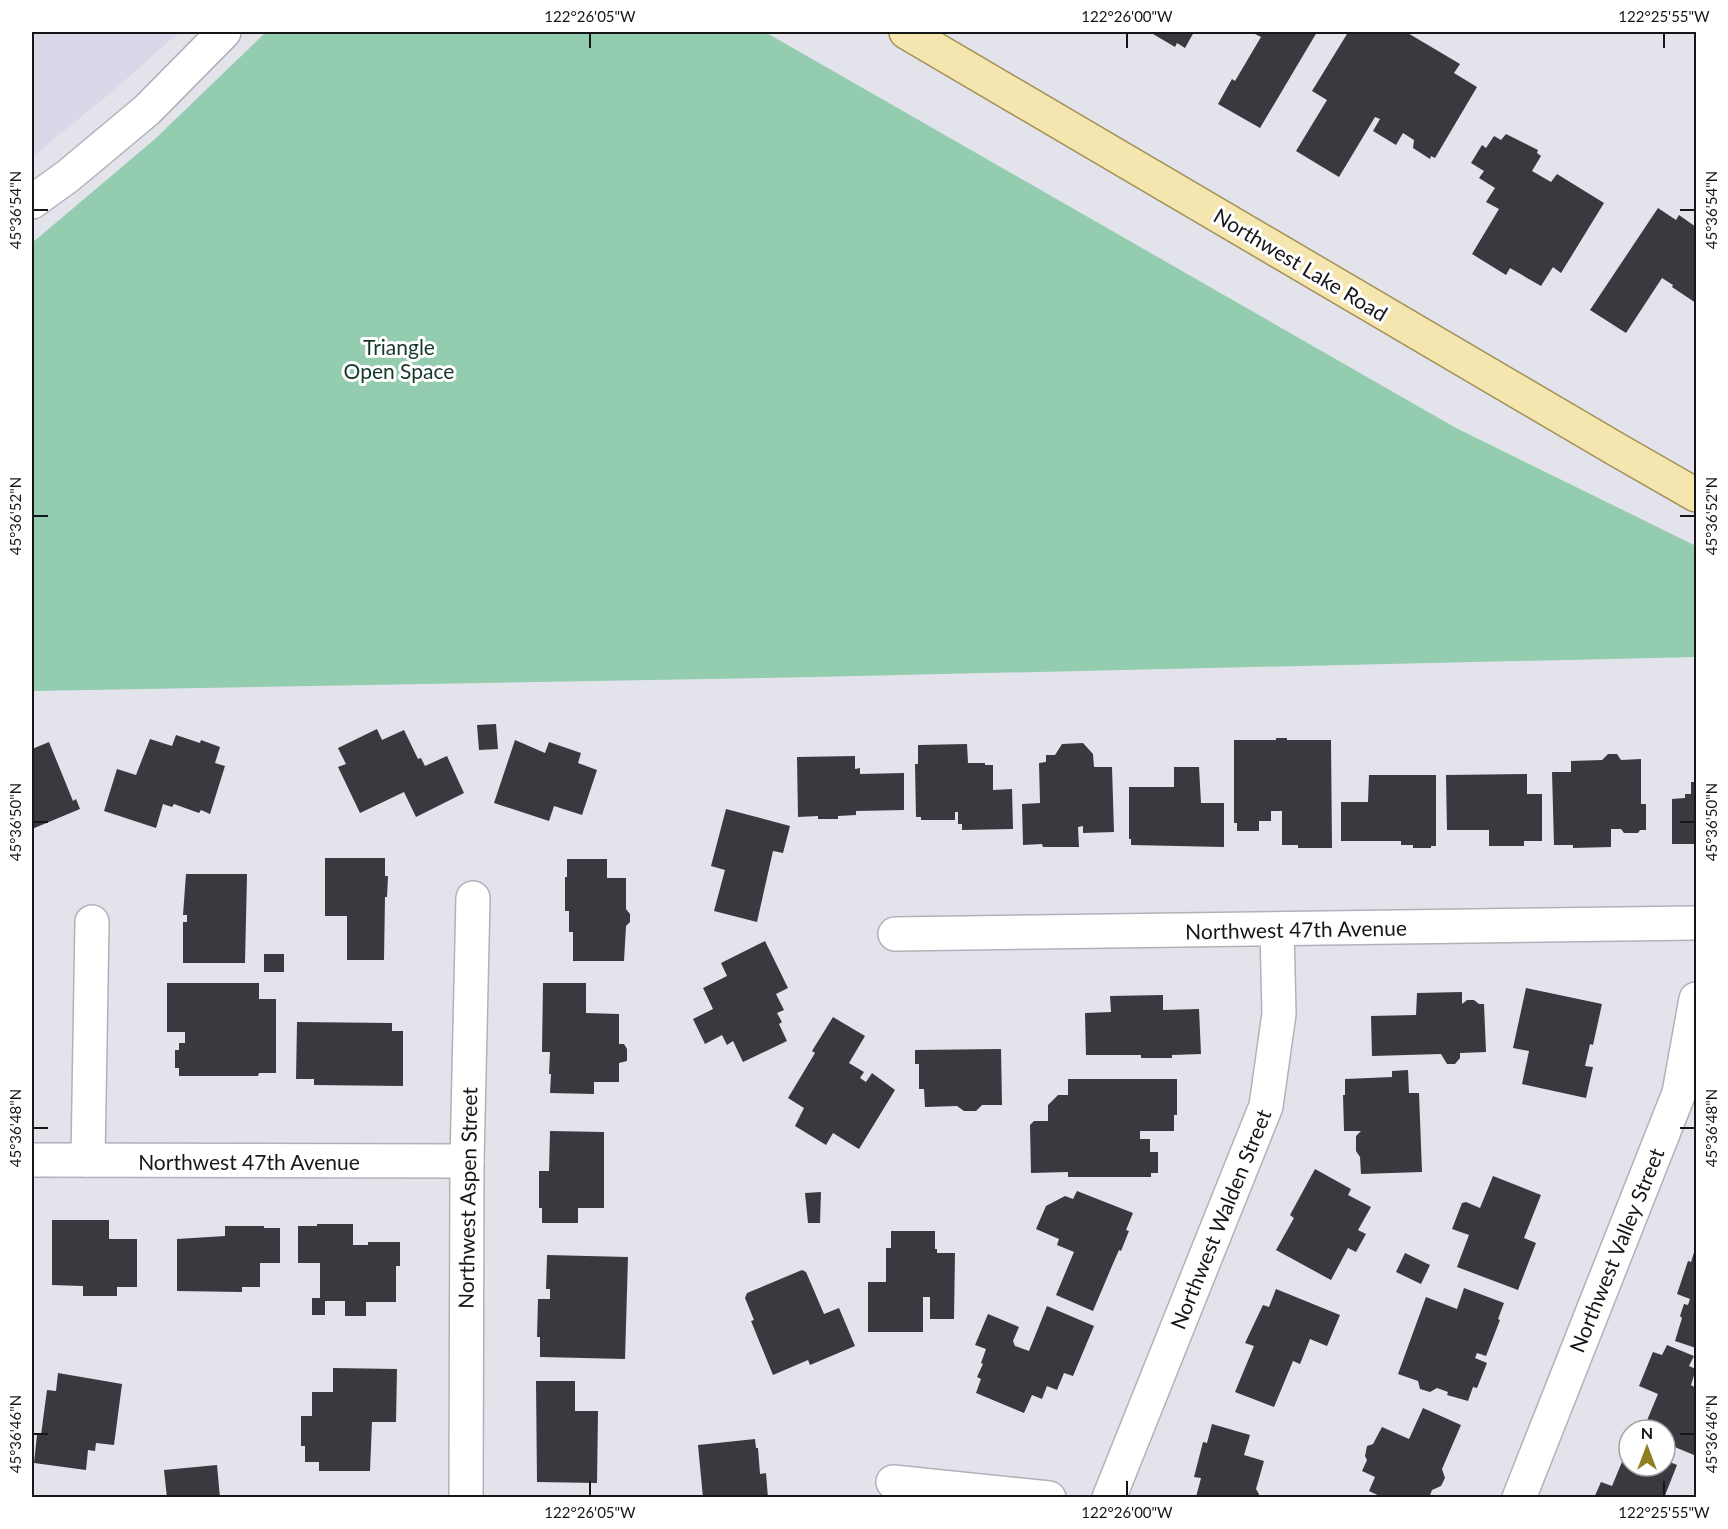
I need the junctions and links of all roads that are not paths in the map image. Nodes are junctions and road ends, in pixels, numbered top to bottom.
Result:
1 (224, 32) edge
2 (906, 32) edge
3 (32, 202) edge
4 (1696, 495) edge
5 (473, 898) dead end
6 (92, 922) dead end
7 (1696, 923) edge
8 (1277, 930) junction
9 (895, 934) dead end
10 (1696, 999) edge
11 (32, 1160) edge
12 (88, 1160) junction
13 (467, 1161) junction
14 (893, 1482) dead end
15 (466, 1497) edge
16 (1050, 1497) edge
17 (1109, 1497) edge
18 (1519, 1497) edge

1 - 3 street
2 - 4 main road, Northwest Lake Road
5 - 13 street, Northwest Aspen Street
6 - 12 street
7 - 8 street, Northwest 47th Avenue
8 - 9 street, Northwest 47th Avenue
8 - 17 street, Northwest Walden Street
10 - 18 street, Northwest Valley Street
11 - 12 street, Northwest 47th Avenue
12 - 13 street, Northwest 47th Avenue
13 - 15 street, Northwest Aspen Street
14 - 16 street

